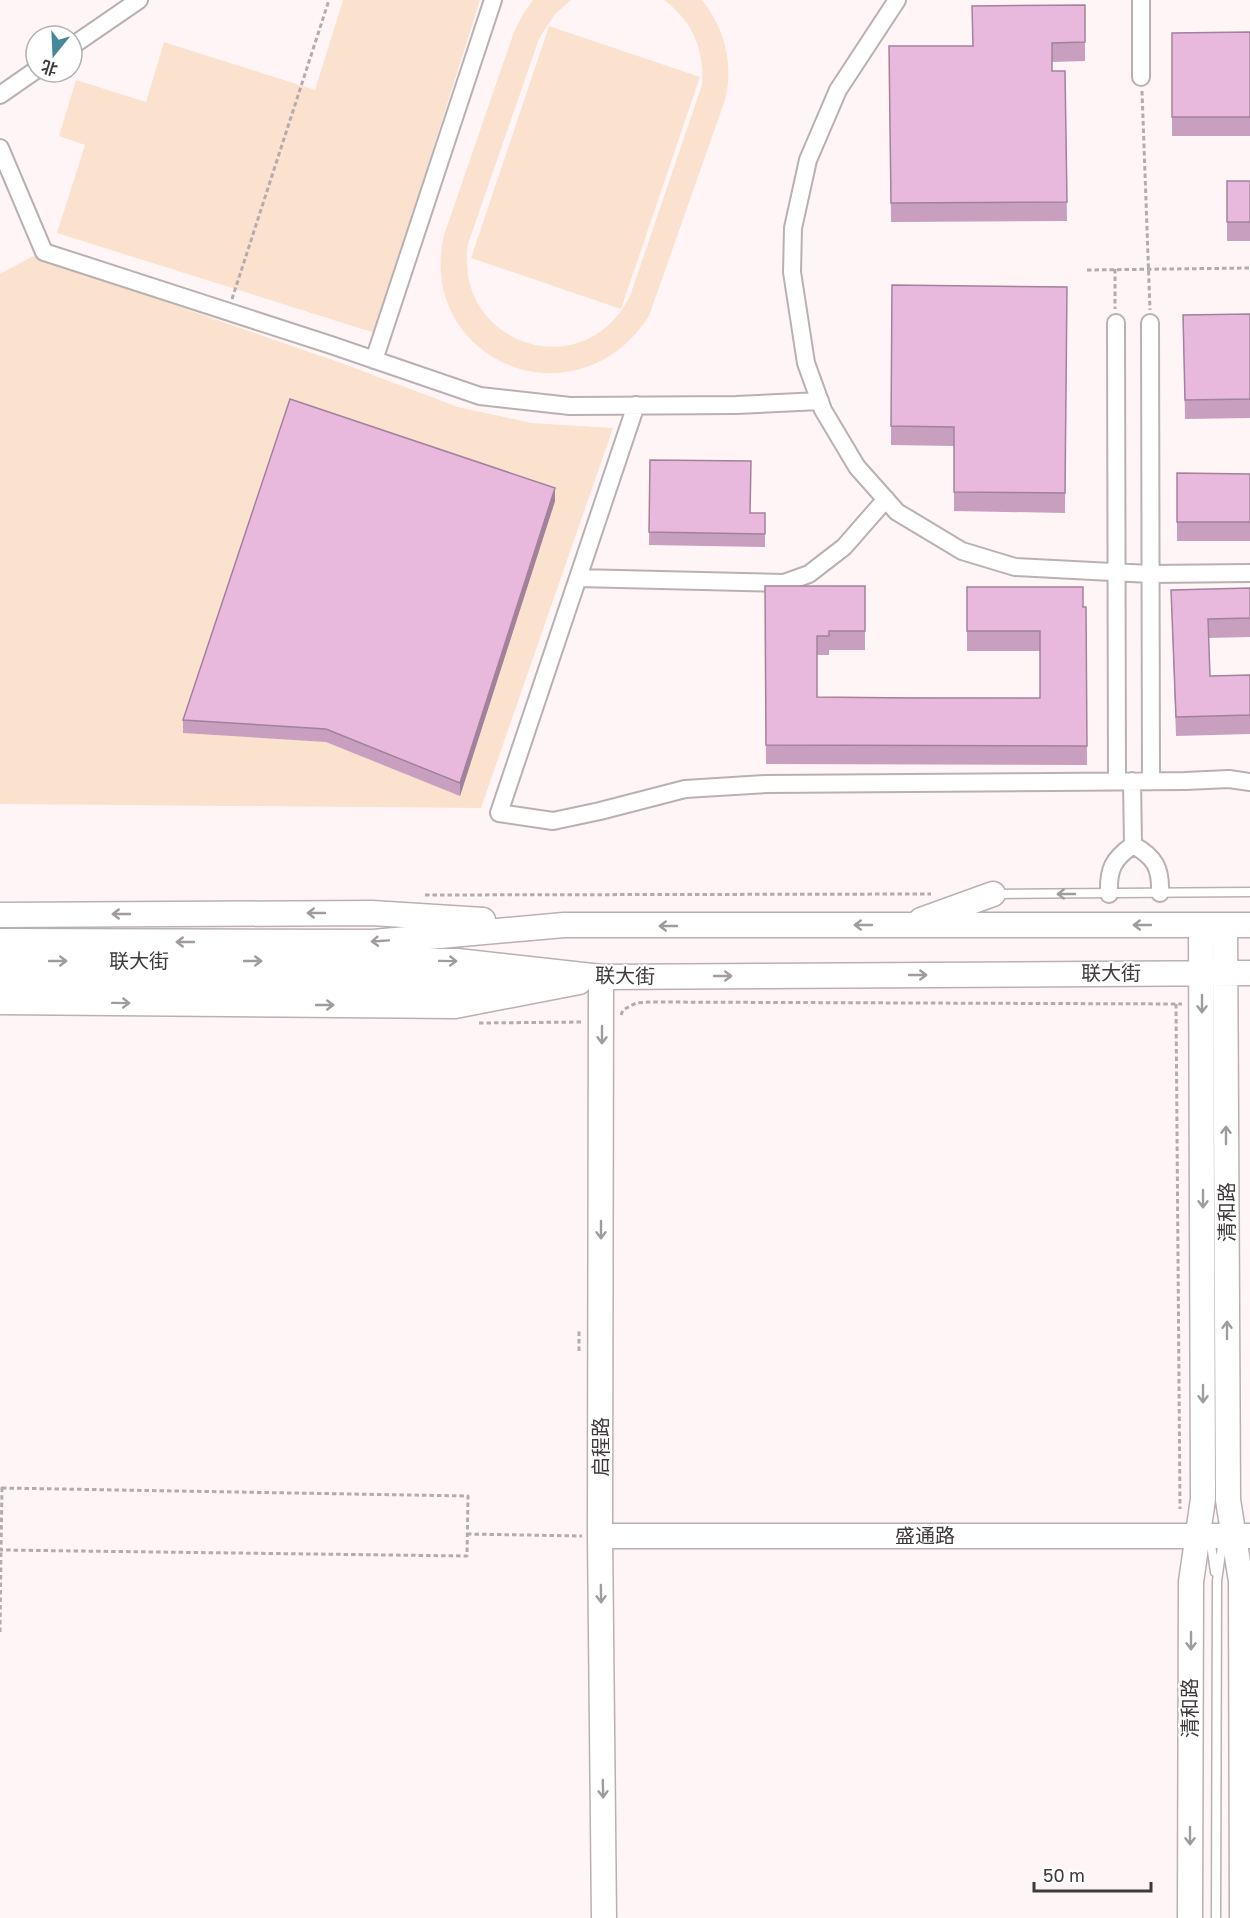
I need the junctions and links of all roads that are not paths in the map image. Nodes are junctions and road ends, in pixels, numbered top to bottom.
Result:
1 (139, 0) edge
2 (493, 0) edge
3 (897, 0) edge
4 (1141, 0) edge
5 (84, 38) edge
6 (1141, 77) road end
7 (24, 78) edge
8 (0, 95) edge
9 (0, 148) edge
10 (1116, 323) road end
11 (1150, 324) road end
12 (374, 360) junction
13 (820, 401) junction
14 (636, 405) junction
15 (886, 499) junction
16 (1116, 573) junction
17 (1250, 573) edge
18 (1150, 574) junction
19 (578, 578) junction
20 (1124, 781) junction
21 (1151, 781) junction
22 (1250, 782) edge
23 (1133, 845) junction
24 (1250, 892) edge
25 (1160, 893) junction
26 (993, 894) joint
27 (1109, 894) junction
28 (0, 915) edge
29 (564, 925) junction
30 (905, 925) junction
31 (1201, 925) junction
32 (1225, 925) junction
33 (1250, 925) edge
34 (0, 941) edge
35 (0, 961) edge
36 (1214, 973) junction
37 (1250, 973) edge
38 (602, 977) junction
39 (0, 981) edge
40 (0, 1002) edge
41 (600, 1536) junction
42 (1216, 1536) edge
43 (1217, 1581) junction
44 (604, 1918) edge
45 (1190, 1918) edge
46 (1216, 1918) edge
47 (1242, 1918) edge

1 - 5 street
2 - 12 street
3 - 13 street
4 - 6 street
7 - 8 street
9 - 12 street
10 - 16 street
11 - 18 street
12 - 14 street
13 - 14 street
13 - 15 street
14 - 19 street
15 - 16 street
15 - 19 street
16 - 18 street
16 - 20 street
17 - 18 street
18 - 21 street
19 - 20 street
20 - 21 street
20 - 23 street
21 - 22 street
23 - 25 street
23 - 27 street
24 - 25 lane
25 - 27 lane
27 -> 26 lane
26 - 30 main road
29 -> 28 main road
30 -> 29 main road, 联大街
29 -> 34 main road, 联大街
31 -> 30 main road, 联大街
31 - 32 main road, 联大街
31 - 36 main road, 清和路
32 - 33 main road, 联大街
32 - 36 main road, 清和路
35 -> 38 main road, 联大街
36 - 37 main road, 联大街
38 -> 36 main road, 联大街
42 -> 36 main road, 清和路
36 -> 42 main road, 清和路
38 - 39 main road
40 -> 38 main road
38 -> 41 main road, 启程路
41 - 42 main road, 盛通路
41 -> 44 main road, 启程路
42 - 43 lane, 清和路
42 - 43 lane, 清和路
42 -> 45 main road, 清和路
42 - 47 main road, 清和路
43 - 46 lane, 清和路

